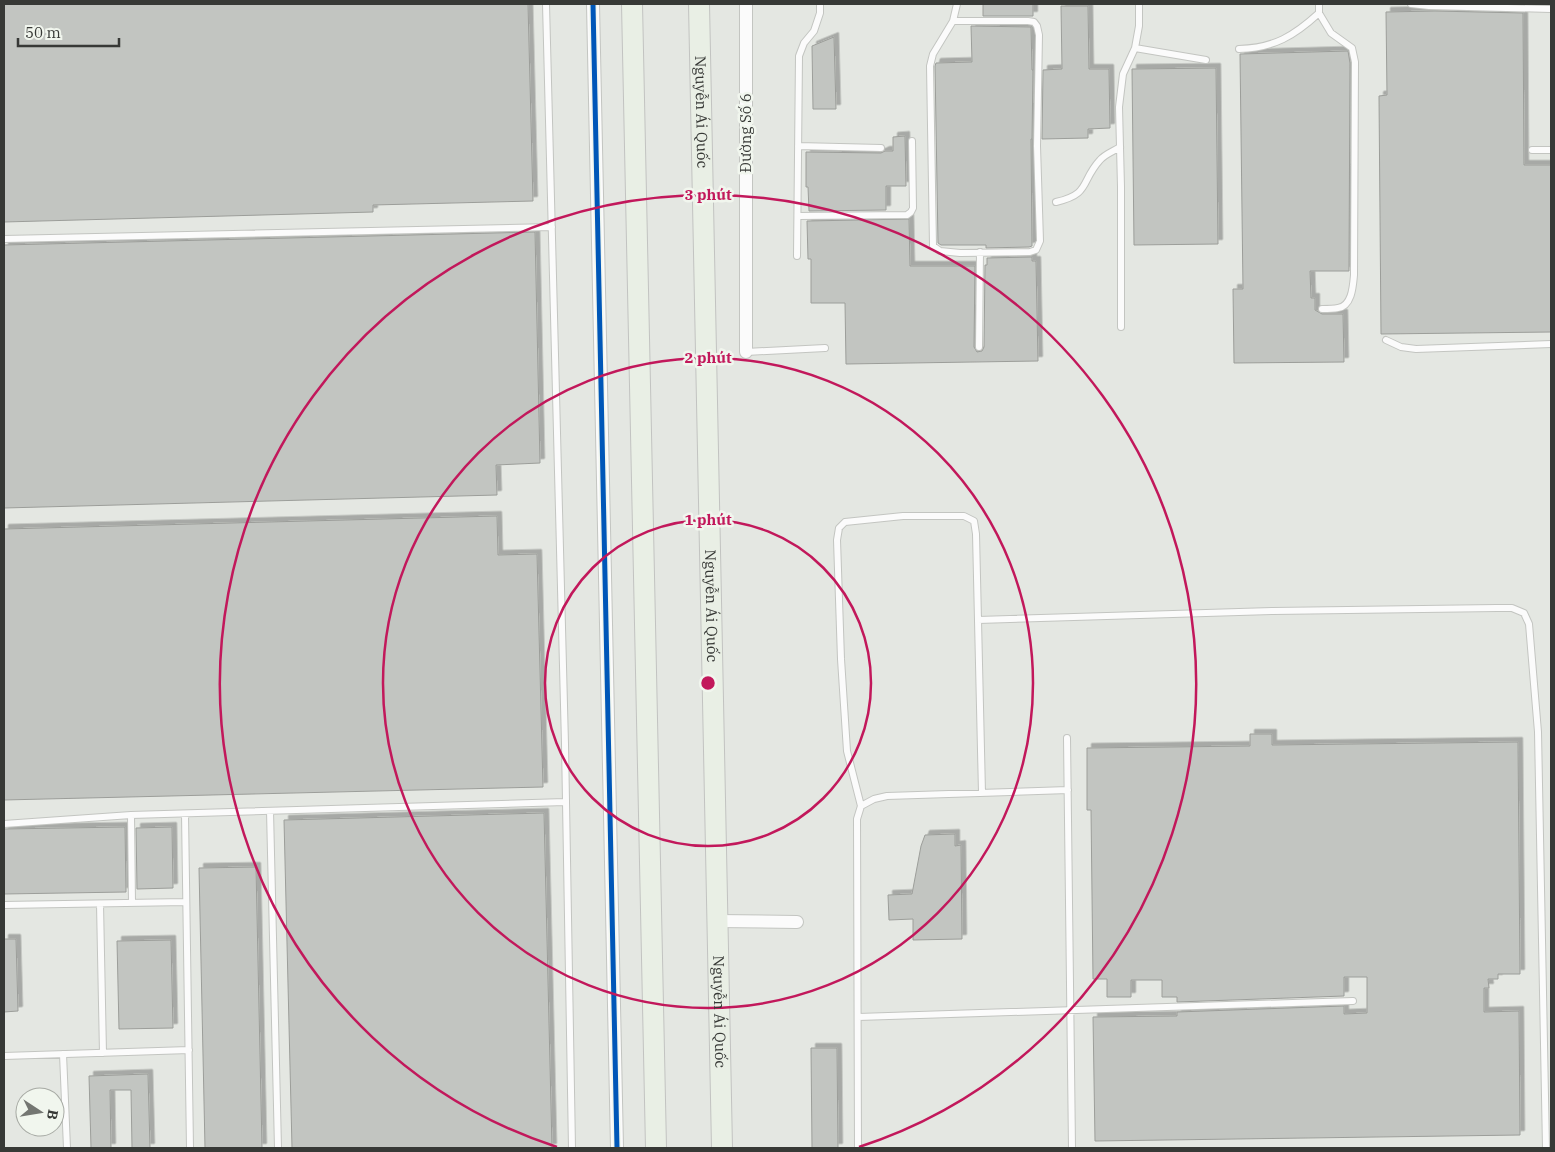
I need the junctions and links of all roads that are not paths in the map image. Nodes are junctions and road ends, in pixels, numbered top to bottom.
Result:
1 (546, 4) edge
2 (593, 4) edge
3 (632, 4) edge
4 (699, 4) edge
5 (746, 4) edge
6 (820, 4) edge
7 (957, 4) edge
8 (1139, 4) edge
9 (1319, 4) edge
10 (1411, 4) edge
11 (1551, 9) edge
12 (1319, 13) junction
13 (953, 21) junction
14 (1135, 48) junction
15 (1239, 49) dead end
16 (1206, 60) dead end
17 (912, 141) dead end
18 (798, 146) junction
19 (1120, 147) junction
20 (881, 148) dead end
21 (1532, 150) dead end
22 (1551, 150) edge
23 (1056, 202) dead end
24 (798, 216) junction
25 (552, 227) junction
26 (4, 239) edge
27 (980, 252) junction
28 (798, 256) dead end
29 (1322, 309) dead end
30 (1121, 327) dead end
31 (1386, 340) dead end
32 (1551, 344) edge
33 (979, 347) dead end
34 (825, 348) dead end
35 (746, 352) joint
36 (978, 620) junction
37 (1067, 738) dead end
38 (1068, 790) junction
39 (982, 793) junction
40 (565, 802) junction
41 (861, 806) junction
42 (270, 811) junction
43 (185, 814) junction
44 (131, 815) junction
45 (4, 824) edge
46 (186, 902) junction
47 (132, 903) junction
48 (100, 904) junction
49 (4, 906) edge
50 (717, 920) junction
51 (797, 922) dead end
52 (1353, 1001) dead end
53 (1070, 1010) junction
54 (858, 1017) junction
55 (188, 1050) junction
56 (103, 1053) junction
57 (63, 1054) junction
58 (4, 1056) edge
59 (67, 1148) edge
60 (190, 1148) edge
61 (278, 1148) edge
62 (572, 1148) edge
63 (617, 1148) edge
64 (656, 1148) edge
65 (722, 1148) edge
66 (858, 1148) edge
67 (1072, 1148) edge
68 (1546, 1148) edge

1 - 25 lane
2 - 63 street
3 - 64 main road
4 - 50 main road, Nguyễn Ái Quốc
5 - 35 street, Đường Số 6
6 - 18 lane
7 - 13 lane
8 - 14 lane
9 - 12 lane
10 - 11 lane
12 - 15 lane
12 - 29 lane
13 - 27 lane
13 - 27 lane
14 - 16 lane
14 - 19 lane
17 - 24 lane
18 - 20 lane
18 - 24 lane
19 - 23 lane
19 - 30 lane
21 - 22 lane
24 - 28 lane
25 - 26 lane
25 - 40 lane
27 - 33 lane
31 - 32 lane
34 - 35 lane
36 - 39 lane
36 - 41 lane
36 - 68 lane
37 - 38 lane
38 - 39 lane
38 - 53 lane
39 - 41 lane
40 - 42 lane
40 - 62 lane
41 - 54 lane
42 - 43 lane
42 - 61 lane
43 - 44 lane
43 - 46 lane
44 - 45 lane
44 - 47 lane
46 - 47 lane
46 - 55 lane
47 - 48 lane
48 - 49 lane
48 - 56 lane
50 - 51 street
50 - 65 main road, Nguyễn Ái Quốc
52 - 53 lane
53 - 54 lane
53 - 67 lane
54 - 66 lane
55 - 56 lane
55 - 60 lane
56 - 57 lane
57 - 58 lane
57 - 59 lane

